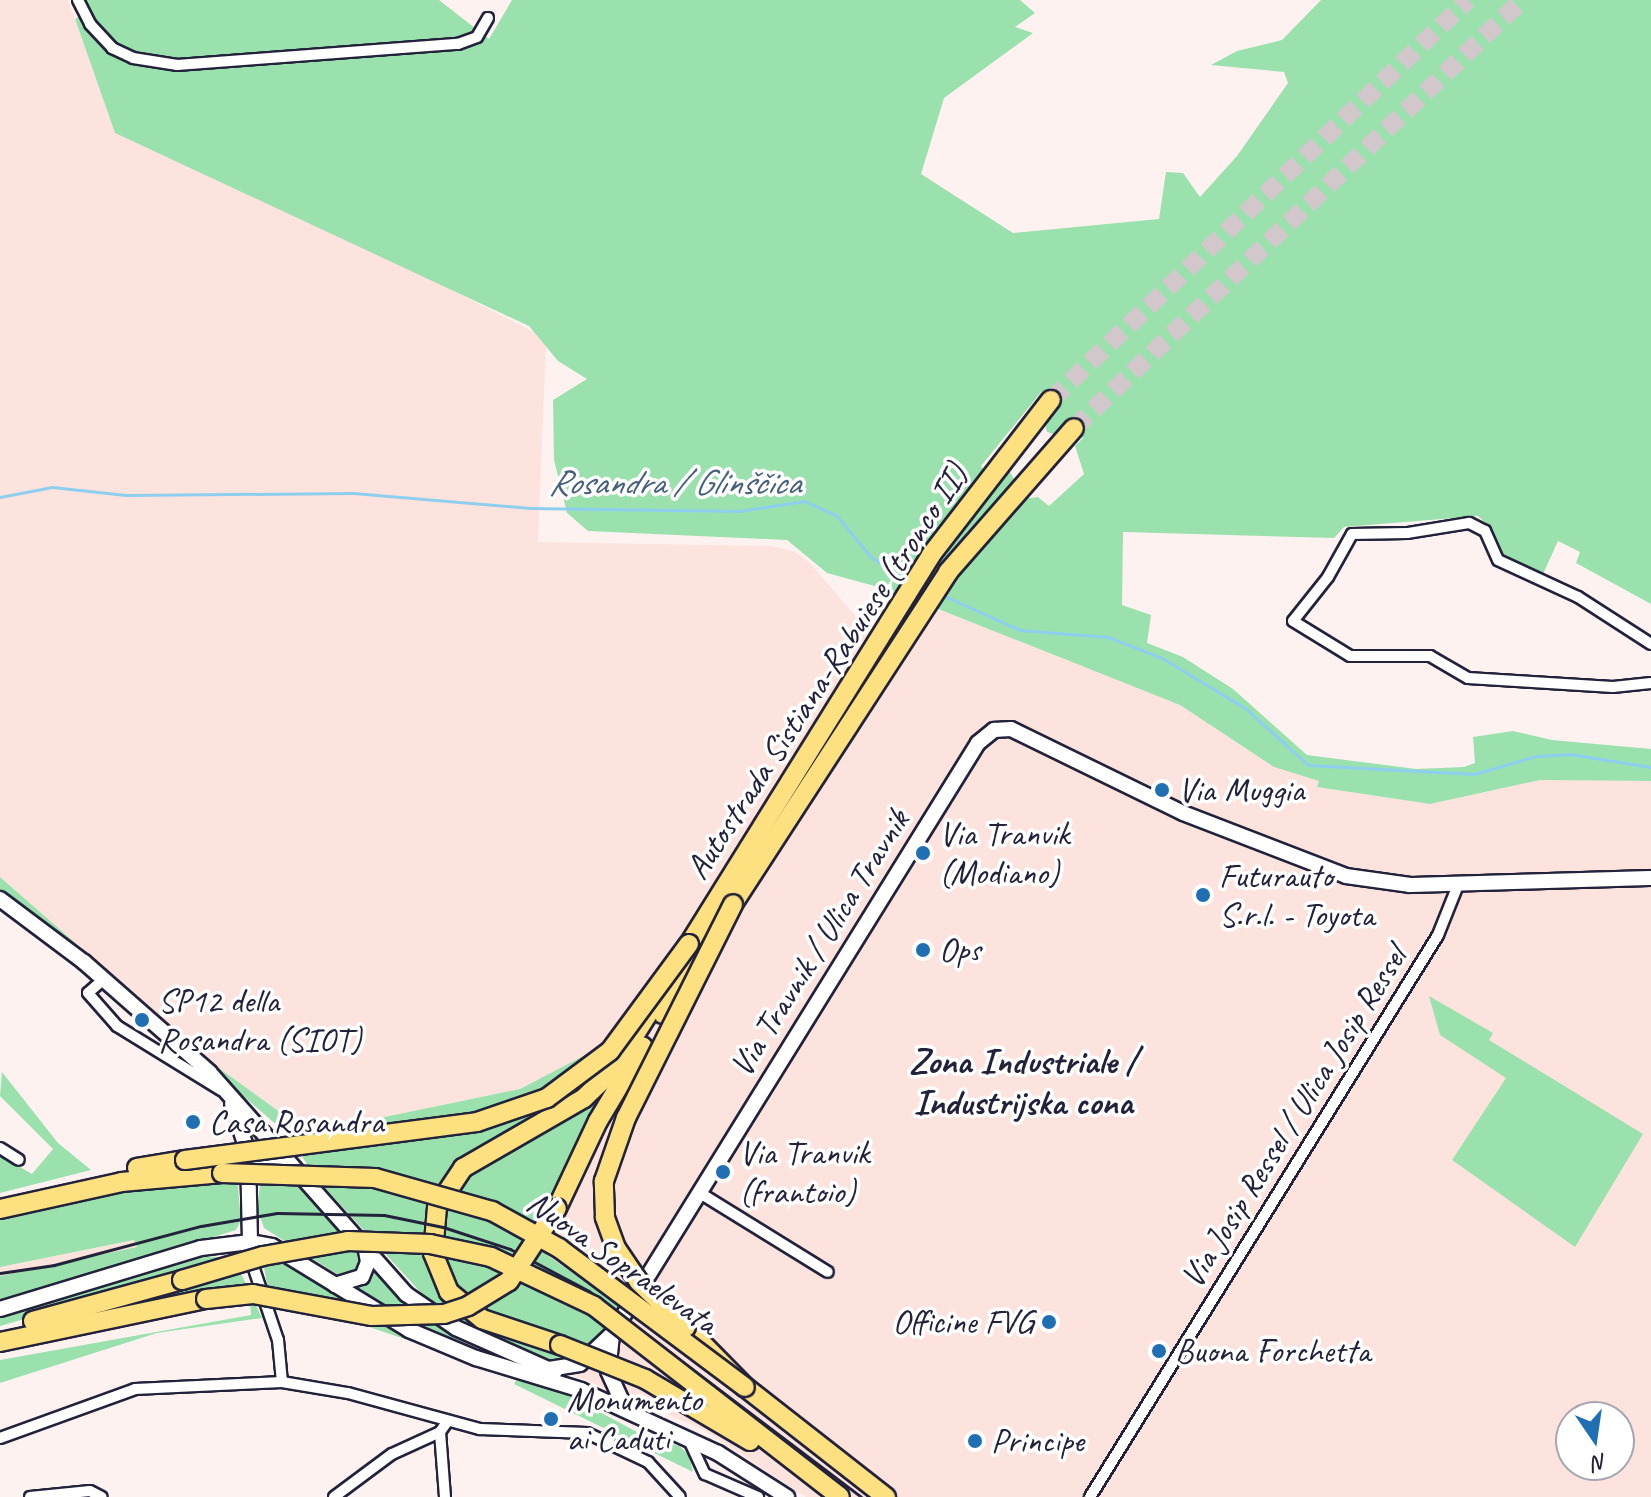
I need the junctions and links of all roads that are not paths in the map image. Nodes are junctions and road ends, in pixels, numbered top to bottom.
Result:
1 (78, 0) edge
2 (488, 18) dead end
3 (1051, 400) tunnel mouth
4 (1074, 428) tunnel mouth
5 (1651, 644) edge
6 (1651, 683) edge
7 (1651, 878) edge
8 (1458, 885) junction
9 (0, 899) edge
10 (733, 904) junction
11 (689, 944) junction
12 (104, 979) junction
13 (227, 1093) junction
14 (0, 1148) edge
15 (19, 1160) dead end
16 (288, 1162) junction
17 (249, 1176) junction
18 (700, 1193) junction
19 (0, 1202) edge
20 (0, 1209) edge
21 (250, 1242) junction
22 (366, 1250) junction
23 (828, 1272) dead end
24 (335, 1285) junction
25 (0, 1309) edge
26 (0, 1331) edge
27 (612, 1334) junction
28 (0, 1342) edge
29 (580, 1364) junction
30 (549, 1369) junction
31 (608, 1371) junction
32 (282, 1382) junction
33 (745, 1387) junction
34 (581, 1390) junction
35 (626, 1411) junction
36 (444, 1427) junction
37 (0, 1438) edge
38 (688, 1438) junction
39 (30, 1497) edge
40 (102, 1497) edge
41 (334, 1497) edge
42 (445, 1497) edge
43 (680, 1497) edge
44 (758, 1497) edge
45 (787, 1497) edge
46 (838, 1497) edge
47 (886, 1497) edge
48 (1090, 1497) edge

1 - 2 street
3 - 11 highway, Autostrada Sistiana-Rabuiese (tronco II)
4 - 10 highway, Autostrada Sistiana-Rabuiese (tronco II)
5 - 6 street
7 - 8 main road
8 - 18 main road, Via Travnik / Ulica Travnik
8 - 48 street, Via Josip Ressel / Ulica Josip Ressel
9 - 12 main road
10 - 28 highway, bridge
10 - 33 highway, bridge
11 - 19 highway, bridge
11 - 46 highway, bridge
12 - 13 main road
12 - 13 street
13 - 16 main road
13 - 17 main road
14 - 15 street
16 - 17 main road
16 - 22 main road
17 - 21 main road
18 - 23 street
18 - 27 main road, Via Travnik / Ulica Travnik
20 - 33 highway, Nuova Sopraelevata, bridge
21 - 24 main road
21 - 25 main road
21 - 32 street
22 - 24 main road
22 - 30 main road
24 - 34 main road
26 - 46 highway, Nuova Sopraelevata, bridge
27 - 29 main road, Via Travnik / Ulica Travnik
27 - 31 main road, Via Travnik / Ulica Travnik
29 - 30 main road
29 - 34 main road
30 - 34 main road
31 - 34 main road
31 - 35 main road
32 - 36 street
32 - 37 street
33 - 47 highway, Nuova Sopraelevata
34 - 35 main road
35 - 38 main road
36 - 41 street
36 - 42 street
36 - 43 street
38 - 44 street
38 - 45 main road
39 - 40 street

